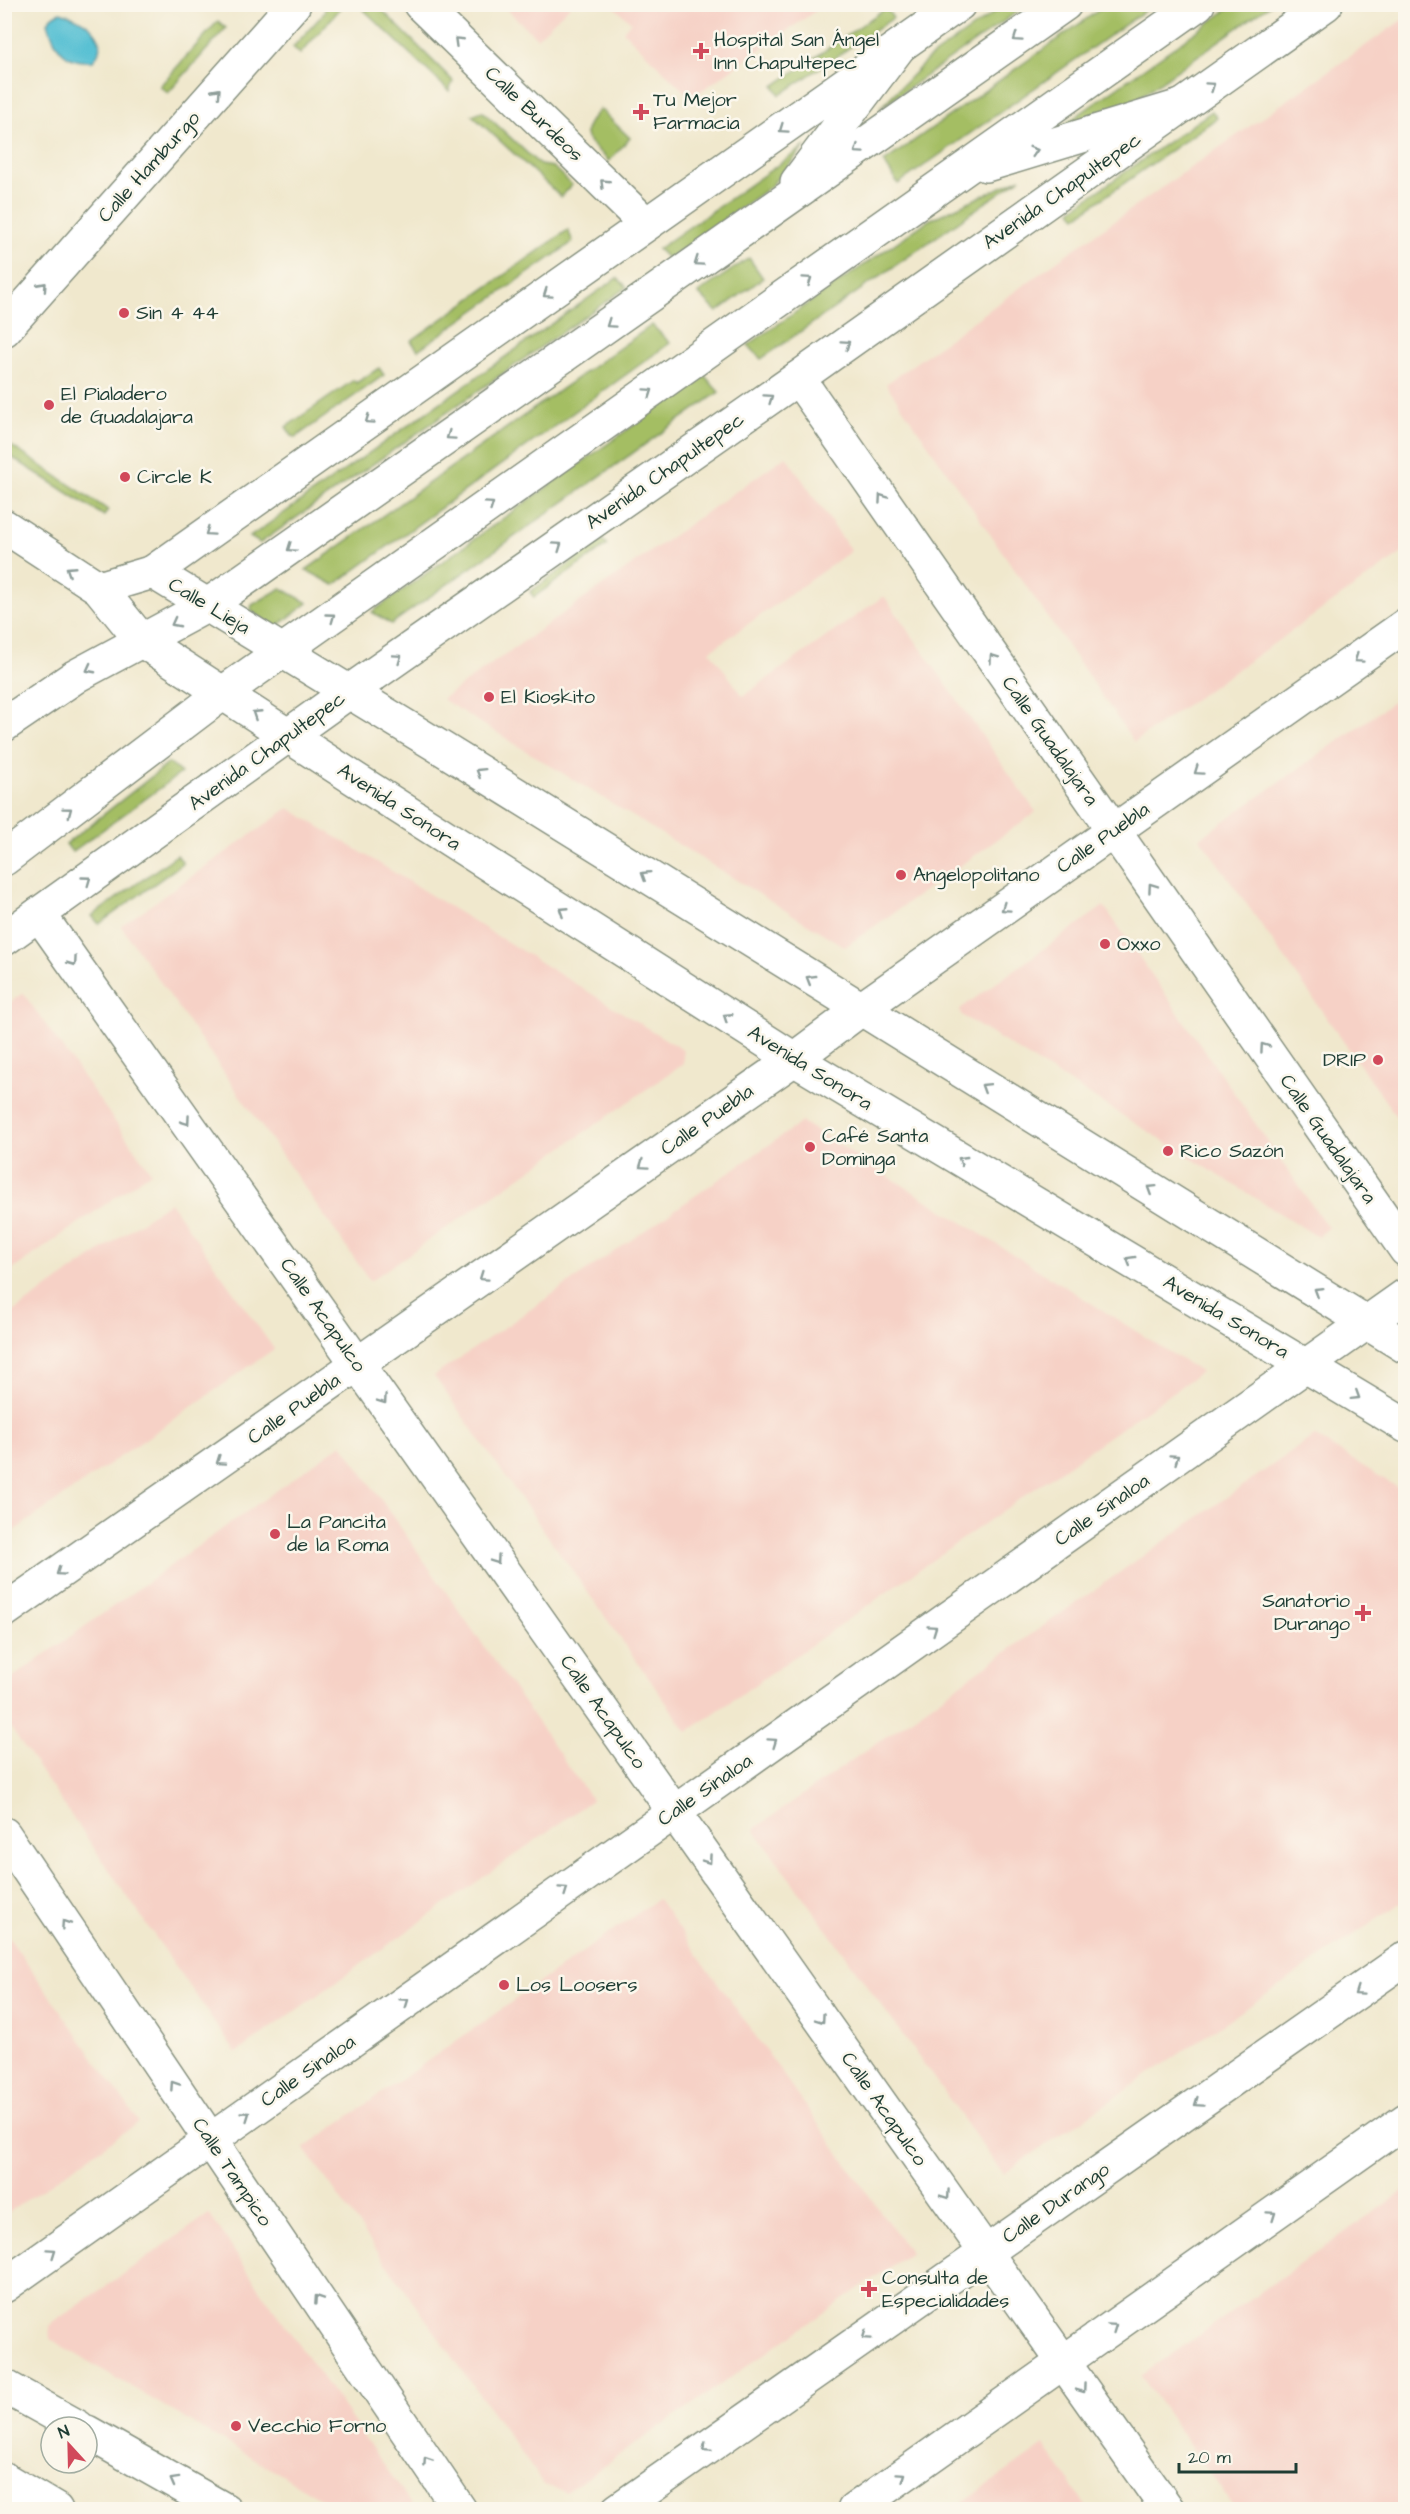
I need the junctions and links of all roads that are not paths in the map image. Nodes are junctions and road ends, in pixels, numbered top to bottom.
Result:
1 (294, 4) edge
2 (420, 4) edge
3 (959, 4) edge
4 (1065, 4) edge
5 (1198, 4) edge
6 (1326, 4) edge
7 (899, 47) junction
8 (1184, 105) junction
9 (958, 174) junction
10 (778, 206) junction
11 (646, 224) junction
12 (4, 330) edge
13 (798, 378) junction
14 (4, 526) edge
15 (153, 572) junction
16 (99, 588) junction
17 (208, 605) junction
18 (1406, 625) edge
19 (142, 641) junction
20 (283, 652) junction
21 (350, 691) junction
22 (224, 693) junction
23 (4, 725) edge
24 (288, 736) junction
25 (1113, 831) junction
26 (4, 859) edge
27 (39, 914) junction
28 (4, 939) edge
29 (861, 1009) junction
30 (794, 1059) junction
31 (1406, 1250) edge
32 (1406, 1295) edge
33 (1367, 1322) junction
34 (1406, 1347) edge
35 (357, 1364) junction
36 (1306, 1365) junction
37 (1406, 1426) edge
38 (4, 1611) edge
39 (674, 1812) junction
40 (4, 1834) edge
41 (1406, 1958) edge
42 (1406, 2120) edge
43 (211, 2140) junction
44 (986, 2252) junction
45 (4, 2286) edge
46 (1063, 2362) junction
47 (4, 2386) edge
48 (56, 2415) edge
49 (99, 2439) edge
50 (4, 2479) edge
51 (56, 2510) edge
52 (225, 2510) edge
53 (460, 2510) edge
54 (618, 2510) edge
55 (854, 2510) edge
56 (1168, 2510) edge

12 -> 1 main road, Calle Hamburgo
11 -> 2 main road, Calle Burdeos
3 - 7 main road
4 -> 10 main road
5 - 9 main road
8 -> 6 main road, Avenida Chapultepec
7 - 10 main road
7 -> 11 main road
9 -> 8 main road
13 -> 8 main road, Avenida Chapultepec
20 -> 9 main road
10 -> 17 main road
11 -> 15 main road
21 -> 13 main road, Avenida Chapultepec
25 -> 13 main road, Calle Guadalajara
16 -> 14 main road
15 - 16 main road, Calle Lieja
15 - 17 main road, Calle Lieja
16 - 19 main road
17 -> 19 main road
17 - 20 main road, Calle Lieja
18 -> 25 main road, Calle Puebla
19 - 22 main road
19 -> 23 main road
20 - 21 main road
20 - 22 main road
21 - 24 main road, Avenida Chapultepec
29 -> 21 main road
24 -> 22 main road, Avenida Sonora
26 -> 22 main road
27 -> 24 main road, Avenida Chapultepec
30 -> 24 main road, Avenida Sonora
25 -> 29 main road, Calle Puebla
31 -> 25 main road, Calle Guadalajara
27 - 28 main road, Avenida Chapultepec
27 -> 35 main road, Calle Acapulco
29 - 30 main road, Calle Puebla
33 -> 29 main road
30 -> 35 main road, Calle Puebla
36 -> 30 main road, Avenida Sonora
32 - 33 main road, Calle Sinaloa
33 - 34 main road
33 - 36 main road, Calle Sinaloa
35 -> 38 main road, Calle Puebla
35 -> 39 main road, Calle Acapulco
36 -> 37 main road, Avenida Sonora
39 -> 36 main road, Calle Sinaloa
43 -> 39 main road, Calle Sinaloa
39 -> 44 main road, Calle Acapulco
43 -> 40 main road, Calle Tampico
41 -> 44 main road, Calle Durango
46 -> 42 main road
45 -> 43 main road, Calle Sinaloa
53 -> 43 main road, Calle Tampico
44 - 46 main road, Calle Acapulco
44 -> 54 main road, Calle Durango
55 -> 46 main road
46 -> 56 main road, Calle Acapulco
47 - 48 main road
52 -> 49 main road
50 - 51 main road

